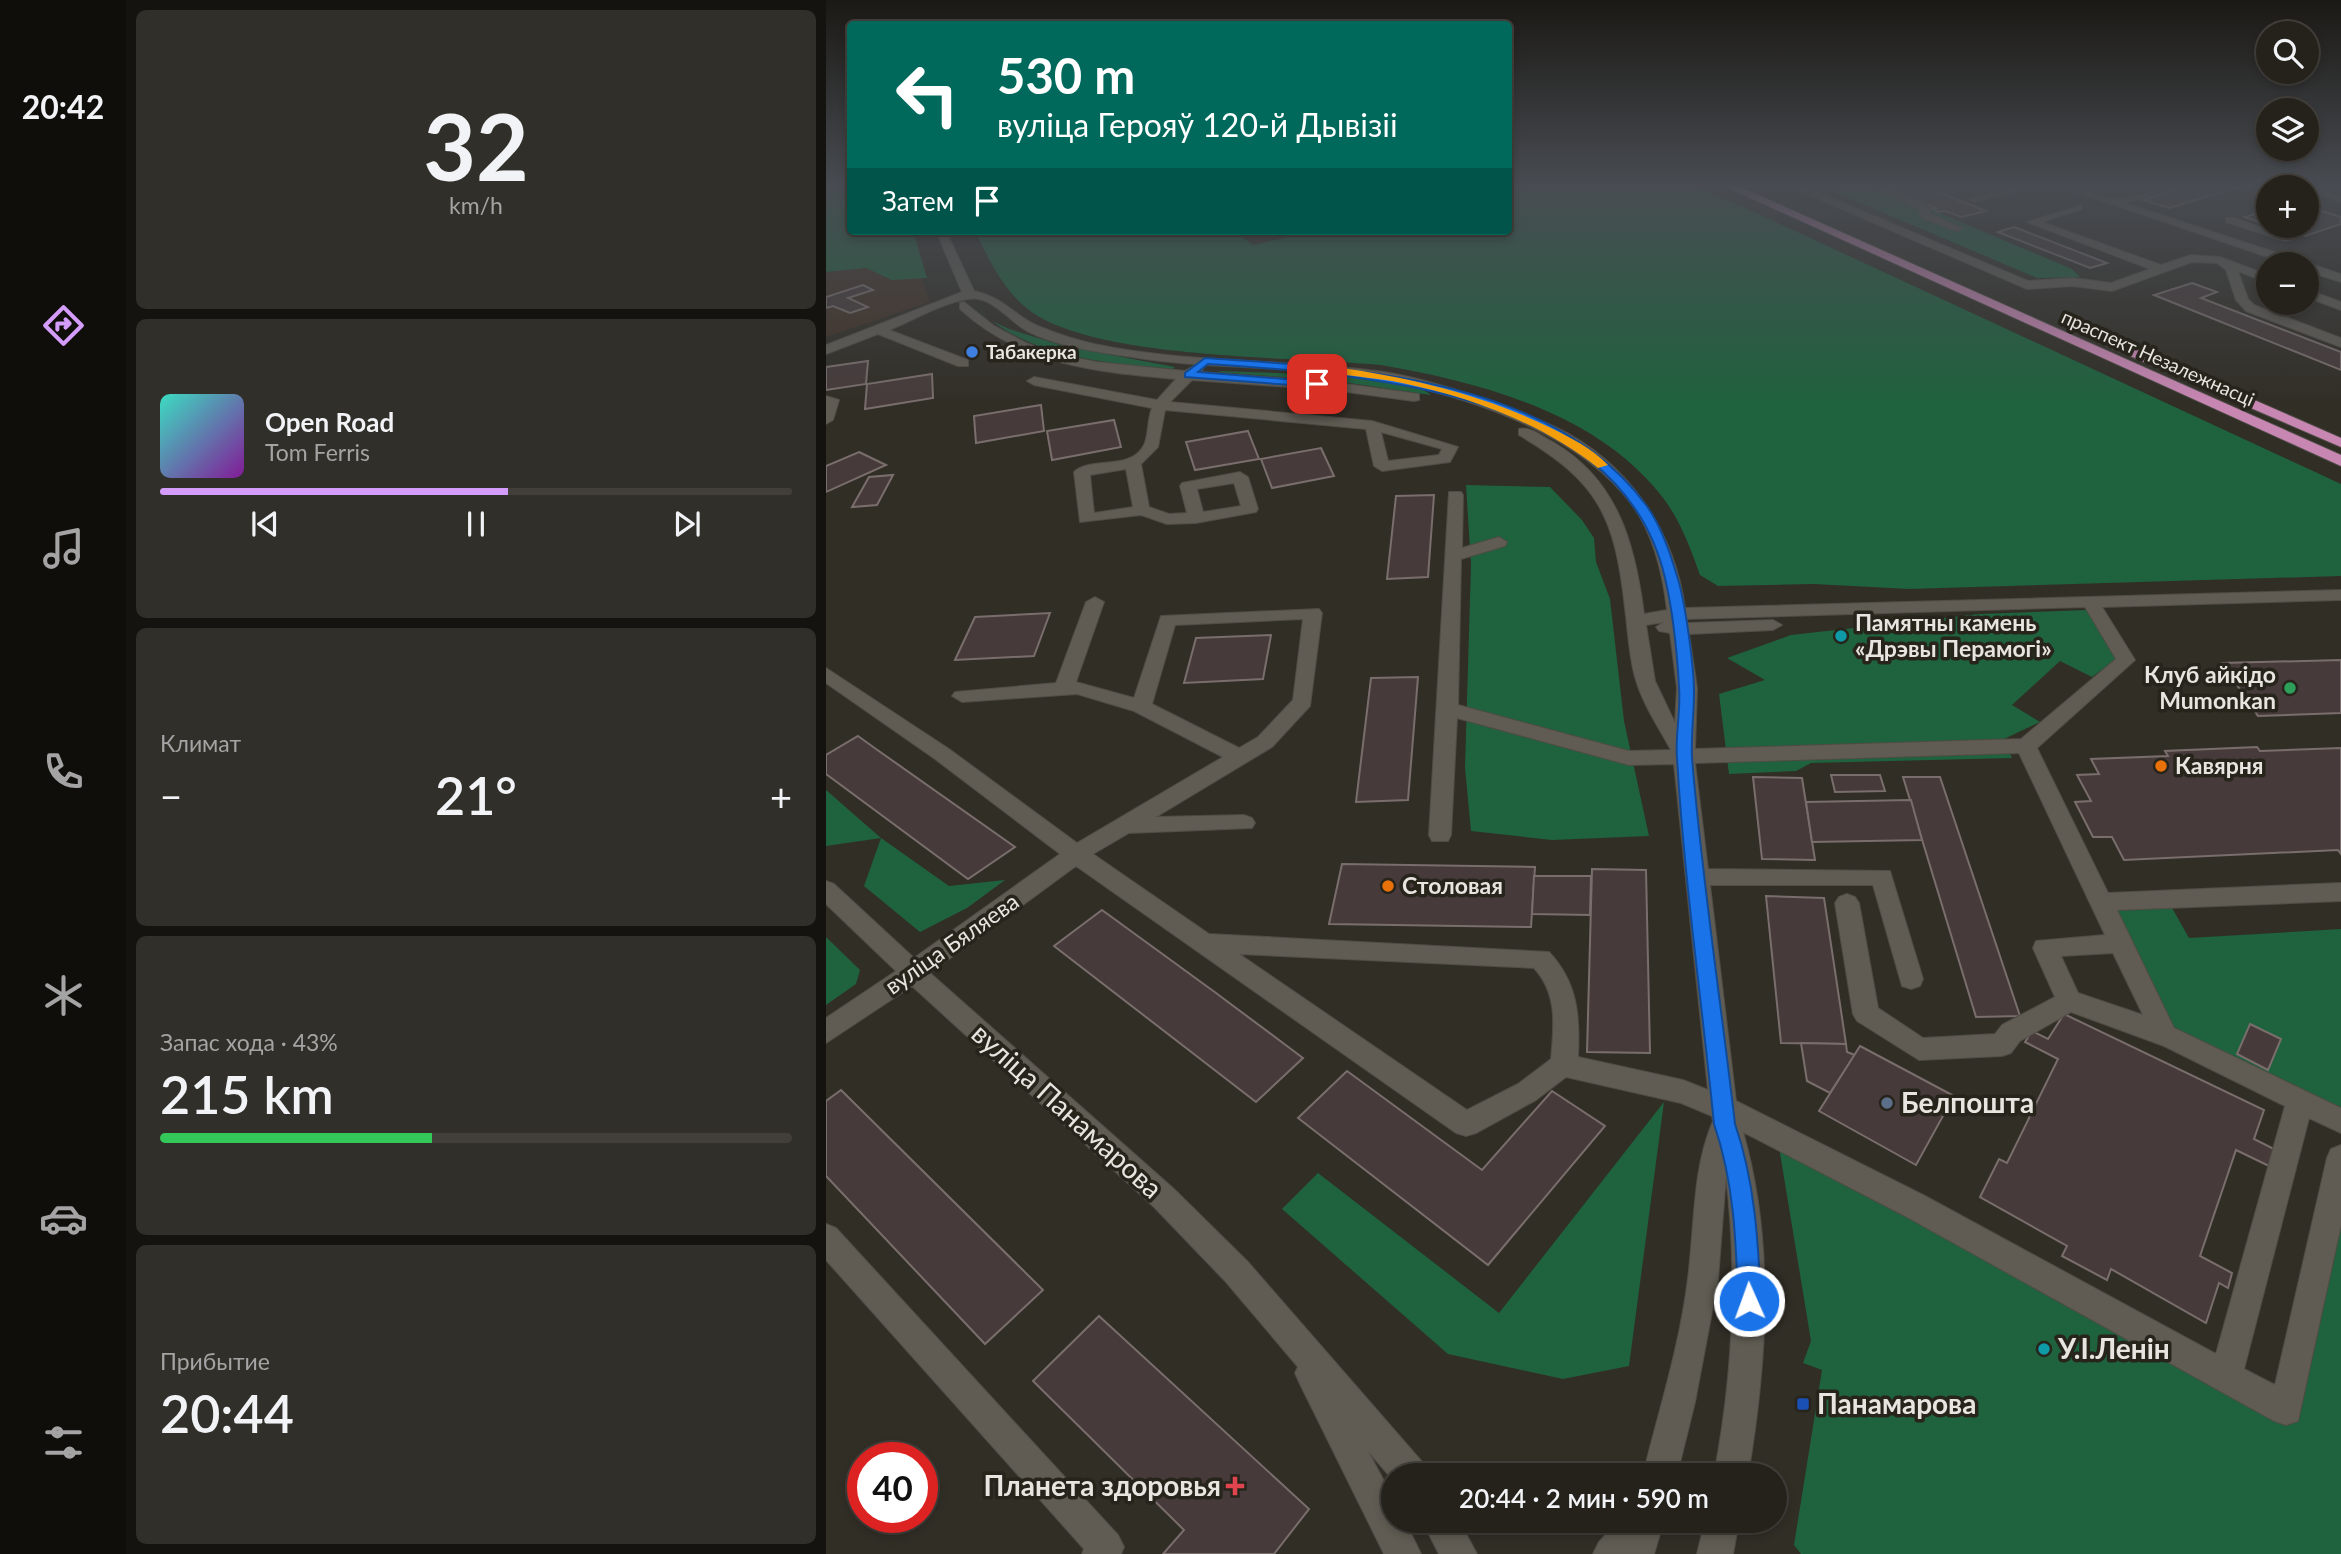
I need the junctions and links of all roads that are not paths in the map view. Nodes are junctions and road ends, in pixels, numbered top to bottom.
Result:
1 (951, 259) edge
2 (1889, 259) edge
3 (1919, 259) edge
4 (1964, 259) edge
5 (2132, 259) edge
6 (2190, 259) edge
7 (2199, 259) edge
8 (2220, 260) junction
9 (2161, 269) junction
10 (2319, 271) edge
11 (2256, 274) edge
12 (2341, 278) edge
13 (2319, 298) edge
14 (966, 300) junction
15 (2341, 306) edge
16 (879, 330) junction
17 (2341, 344) edge
18 (826, 350) edge
19 (1061, 358) junction
20 (1205, 361) junction
21 (963, 363) dead end
22 (1189, 375) junction
23 (1034, 381) dead end
24 (826, 400) edge
25 (1159, 405) junction
26 (826, 420) edge
27 (1372, 425) junction
28 (2341, 443) edge
29 (2341, 461) edge
30 (1133, 463) junction
31 (1454, 495) dead end
32 (1142, 510) junction
33 (1196, 518) dead end
34 (1499, 542) dead end
35 (1452, 556) junction
36 (2341, 595) edge
37 (1096, 602) dead end
38 (2091, 603) junction
39 (1638, 621) junction
40 (1678, 621) junction
41 (826, 674) edge
42 (1064, 689) junction
43 (962, 696) dead end
44 (1141, 708) junction
45 (1448, 709) junction
46 (2026, 746) junction
47 (1684, 756) junction
48 (1239, 757) junction
49 (1244, 822) dead end
50 (1127, 825) junction
51 (1440, 835) dead end
52 (1076, 855) junction
53 (1700, 877) junction
54 (826, 890) edge
55 (2341, 892) edge
56 (2102, 902) junction
57 (1847, 903) dead end
58 (1205, 943) junction
59 (2122, 943) junction
60 (913, 972) junction
61 (1911, 979) dead end
62 (2069, 1001) junction
63 (826, 1032) edge
64 (2165, 1035) junction
65 (1564, 1065) junction
66 (2300, 1101) junction
67 (1724, 1116) junction
68 (2341, 1121) edge
69 (2341, 1158) edge
70 (826, 1238) edge
71 (1295, 1343) junction
72 (2225, 1376) junction
73 (1400, 1463) edge
74 (1663, 1463) edge
75 (1733, 1463) edge
76 (1447, 1533) edge
77 (1633, 1533) edge
78 (1642, 1533) edge
79 (1719, 1533) edge
80 (1100, 1554) edge
81 (1403, 1554) edge
82 (1460, 1554) edge
83 (1611, 1554) edge
84 (1636, 1554) edge
85 (1715, 1554) edge

1 - 14 street
2 - 29 highway, праспект Незалежнасці
3 - 28 highway, праспект Незалежнасці
4 - 9 street
5 - 9 street
6 - 9 street
7 - 8 street
8 - 11 street
8 - 17 street
10 - 12 street
13 - 15 street
14 - 16 street
14 - 19 street
14 - 19 street
14 - 20 street
16 - 18 street
16 - 21 street
19 - 22 street
20 - 22 street
20 - 40 street
22 - 25 street
22 - 39 street
23 - 25 street
24 - 26 street
25 - 27 street
25 - 30 street
27 - 27 street
30 - 32 street
30 - 32 street
31 - 35 street
32 - 33 street
34 - 35 street
35 - 45 street
36 - 38 street
37 - 42 street
38 - 40 street
38 - 46 street
39 - 40 street
39 - 47 street
40 - 47 street
41 - 52 street
42 - 43 street
42 - 44 street
44 - 48 street
44 - 48 street, вуліца Бяляева
45 - 47 street
45 - 51 street
46 - 47 street
46 - 56 street
47 - 53 street
48 - 50 street, вуліца Бяляева
49 - 50 street
50 - 52 street, вуліца Бяляева
52 - 58 street
52 - 60 street, вуліца Бяляева
53 - 61 street
53 - 67 street
54 - 60 street, вуліца Панамарова
55 - 56 street
56 - 59 street
57 - 62 street
58 - 65 street
58 - 65 street
59 - 62 street
59 - 64 street
60 - 63 street, вуліца Бяляева
60 - 71 street, вуліца Панамарова
62 - 64 street
64 - 66 street
65 - 67 street
66 - 68 street
66 - 72 street
67 - 72 street
67 - 74 street
67 - 75 street
69 - 72 street
70 - 80 street
71 - 73 street, вуліца Панамарова
71 - 81 street, вуліца Панамарова
76 - 82 street
77 - 83 street
78 - 84 street
79 - 85 street

